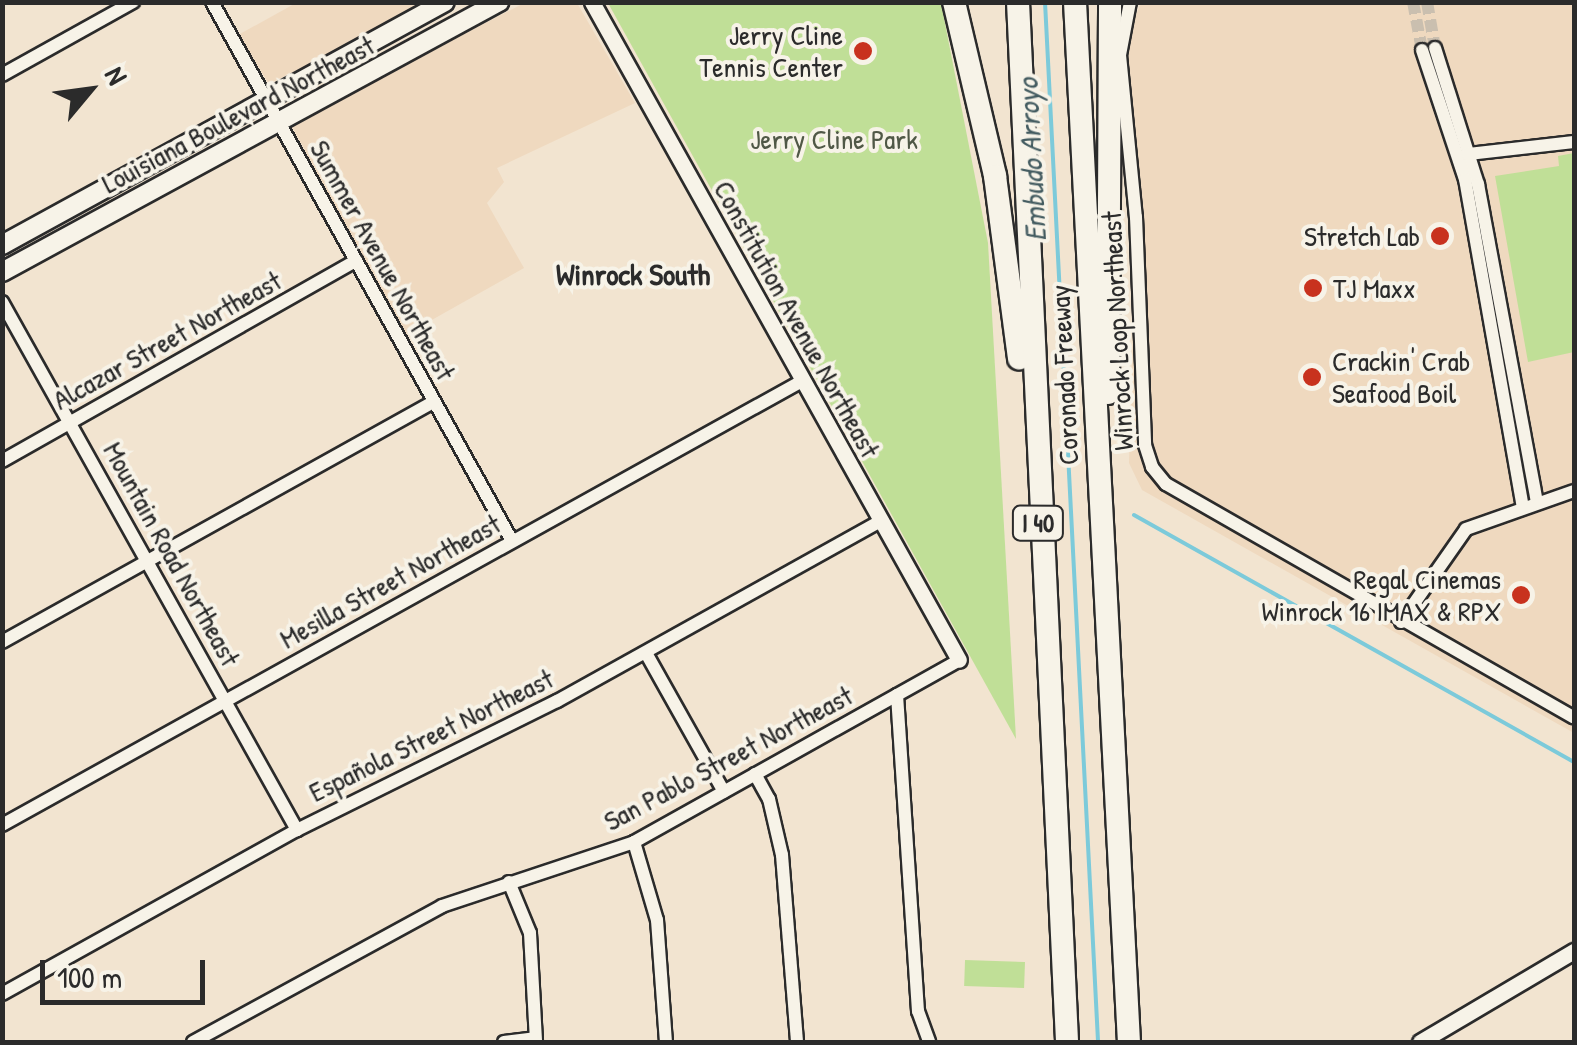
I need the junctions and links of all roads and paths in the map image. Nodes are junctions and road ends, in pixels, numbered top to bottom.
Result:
1 (133, 2) edge
2 (212, 2) edge
3 (445, 2) edge
4 (500, 2) edge
5 (592, 2) edge
6 (954, 2) edge
7 (1018, 2) edge
8 (1075, 2) edge
9 (1110, 2) edge
10 (1130, 2) edge
11 (1429, 49) tunnel mouth
12 (2, 76) edge
13 (264, 99) junction
14 (1444, 108) junction
15 (277, 122) junction
16 (1574, 142) edge
17 (1468, 154) junction
18 (2, 246) edge
19 (356, 262) junction
20 (2, 272) edge
21 (2, 302) edge
22 (802, 381) junction
23 (433, 402) junction
24 (71, 422) junction
25 (2, 461) edge
26 (1036, 482) junction
27 (1574, 491) edge
28 (1530, 505) junction
29 (882, 520) junction
30 (512, 541) junction
31 (1104, 556) junction
32 (146, 561) junction
33 (1401, 622) junction
34 (2, 642) edge
35 (646, 653) junction
36 (959, 660) joint
37 (897, 695) junction
38 (224, 702) junction
39 (1574, 719) edge
40 (755, 774) junction
41 (724, 792) junction
42 (2, 825) edge
43 (296, 830) junction
44 (634, 842) junction
45 (509, 882) junction
46 (1574, 952) edge
47 (2, 994) edge
48 (535, 1040) edge
49 (193, 1042) edge
50 (504, 1042) edge
51 (666, 1042) edge
52 (797, 1042) edge
53 (929, 1042) edge
54 (1066, 1042) edge
55 (1129, 1042) edge
56 (1420, 1042) edge

1 - 12 street
2 - 13 street, Summer Avenue Northeast
3 - 13 main road, Louisiana Boulevard Northeast
4 - 15 main road, Louisiana Boulevard Northeast
5 - 22 street, Constitution Avenue Northeast
6 - 26 highway
7 - 26 highway, Coronado Freeway / I 40
8 - 31 highway, Coronado Freeway / I 40
9 - 31 highway
10 - 33 street, Winrock Loop Northeast
11 - 14 street
13 - 15 street, Summer Avenue Northeast
13 - 18 main road, Louisiana Boulevard Northeast
14 - 17 street
14 - 28 street
15 - 19 street, Summer Avenue Northeast
15 - 20 main road, Louisiana Boulevard Northeast
16 - 17 street
17 - 28 street
19 - 23 street, Summer Avenue Northeast
19 - 24 street, Alcazar Street Northeast
21 - 24 street, Mountain Road Northeast
22 - 29 street, Constitution Avenue Northeast
22 - 30 street, Mesilla Street Northeast
23 - 30 street, Summer Avenue Northeast
23 - 32 street
24 - 25 street, Alcazar Street Northeast
24 - 32 street, Mountain Road Northeast
26 - 54 highway, Coronado Freeway / I 40
27 - 28 street
28 - 33 street
29 - 35 street, Española Street Northeast
29 - 36 street, Constitution Avenue Northeast
30 - 38 street, Mesilla Street Northeast
31 - 55 highway, Coronado Freeway / I 40
32 - 34 street
32 - 38 street, Mountain Road Northeast
33 - 39 street, Winrock Loop Northeast
35 - 41 street
35 - 43 street, Española Street Northeast
36 - 37 street, San Pablo Street Northeast
37 - 40 street, San Pablo Street Northeast
37 - 53 street
38 - 42 street, Mesilla Street Northeast
38 - 43 street, Mountain Road Northeast
40 - 41 street, San Pablo Street Northeast
40 - 52 street
41 - 44 street, San Pablo Street Northeast
43 - 47 street, Española Street Northeast
44 - 45 street, San Pablo Street Northeast
44 - 51 street
45 - 48 street
45 - 49 street, San Pablo Street Northeast
46 - 56 street
48 - 50 street

